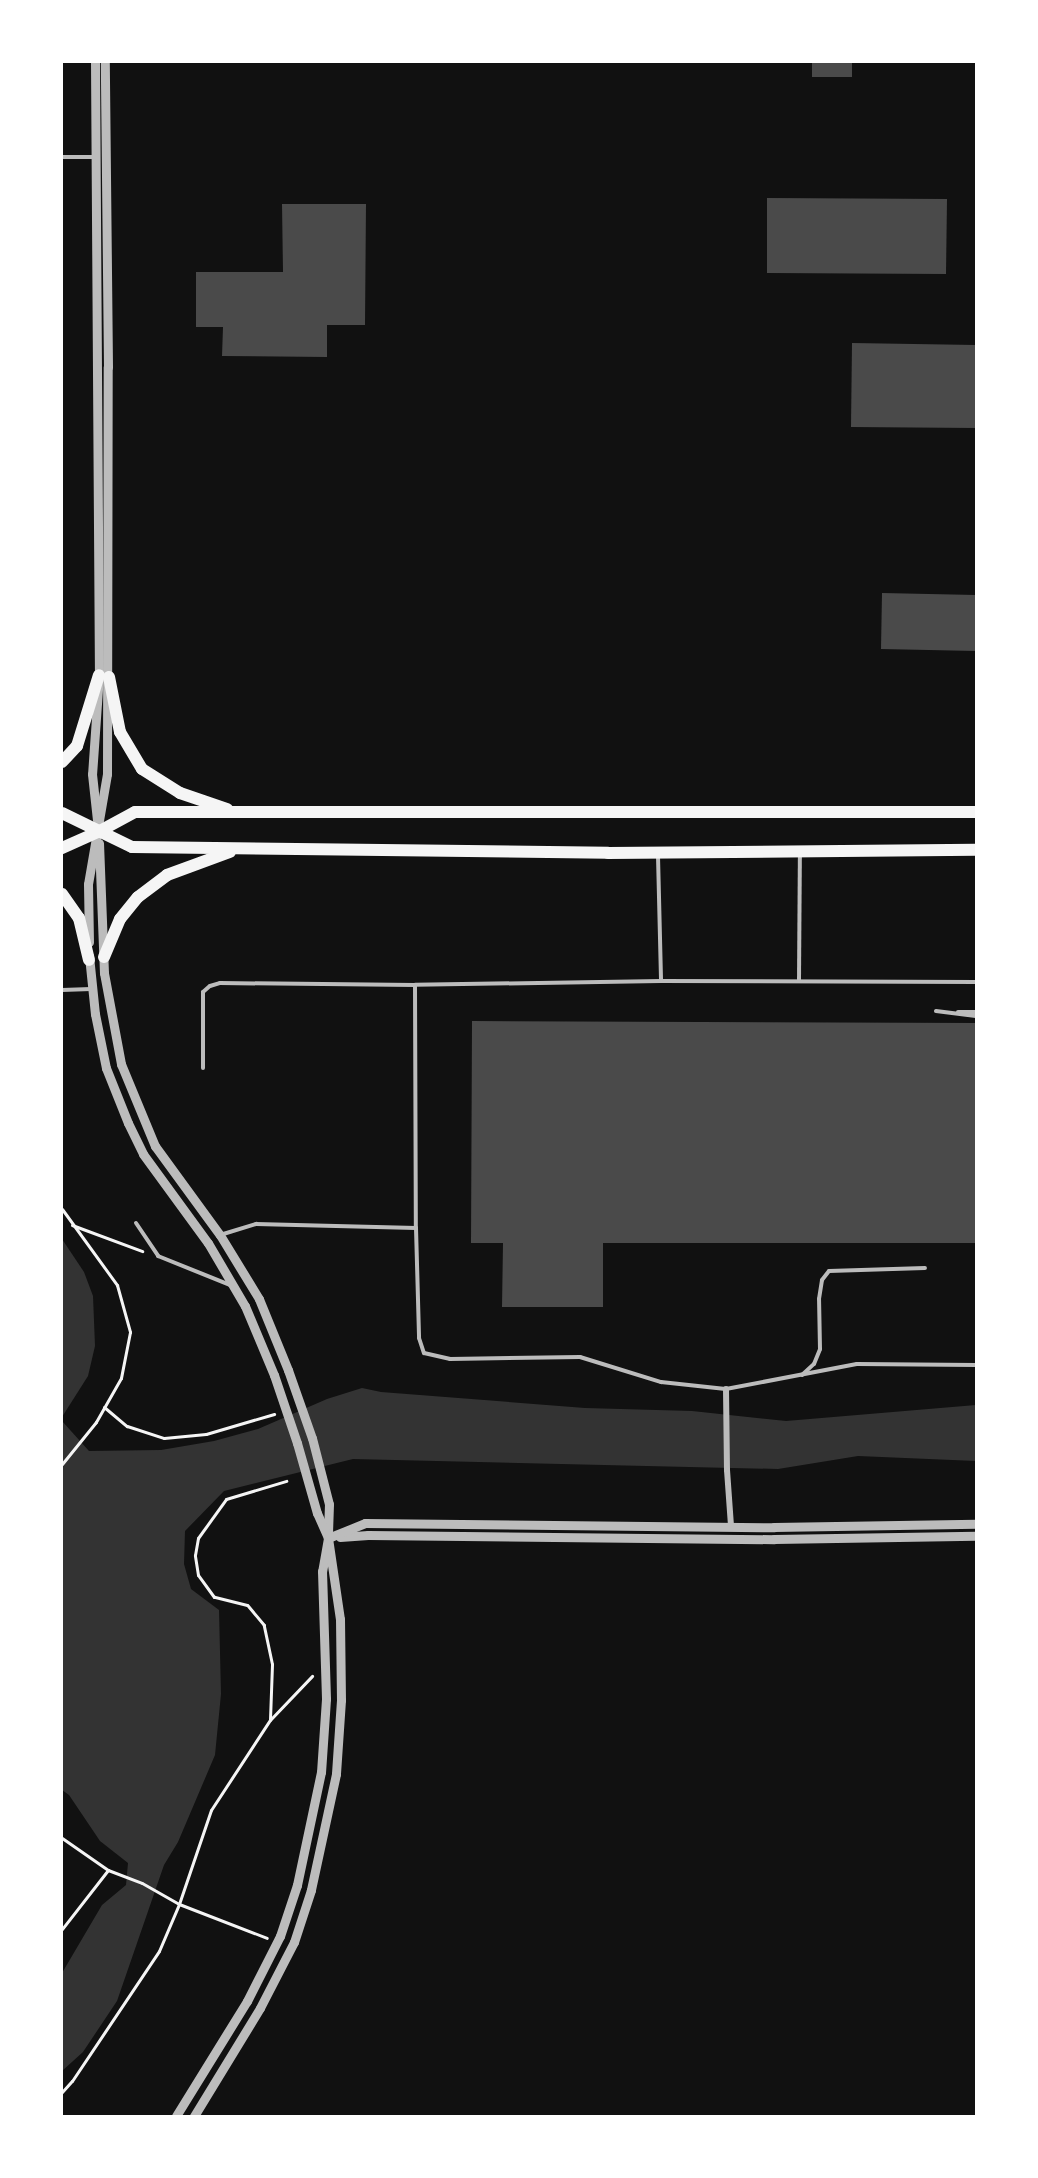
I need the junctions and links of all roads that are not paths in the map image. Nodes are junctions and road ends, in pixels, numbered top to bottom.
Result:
1 (95, 62) edge
2 (105, 62) edge
3 (62, 157) edge
4 (97, 158) junction
5 (104, 676) junction
6 (62, 762) edge
7 (975, 811) edge
8 (62, 813) edge
9 (236, 813) junction
10 (98, 832) junction
11 (62, 848) edge
12 (237, 849) junction
13 (976, 850) edge
14 (800, 852) junction
15 (658, 853) junction
16 (62, 894) edge
17 (104, 957) junction
18 (89, 960) junction
19 (661, 981) junction
20 (799, 981) junction
21 (976, 982) edge
22 (415, 985) junction
23 (91, 988) junction
24 (62, 990) edge
25 (976, 1014) edge
26 (203, 1068) dead end
27 (136, 1223) dead end
28 (416, 1228) junction
29 (220, 1235) junction
30 (925, 1269) dead end
31 (233, 1286) junction
32 (976, 1365) edge
33 (802, 1376) junction
34 (726, 1389) junction
35 (976, 1524) edge
36 (731, 1526) junction
37 (976, 1536) edge
38 (328, 1538) junction
39 (177, 2116) edge
40 (194, 2116) edge

1 - 4 street
2 - 5 street
3 - 4 lane
4 - 5 street
5 - 6 main road
5 - 9 main road
5 - 10 street
5 - 10 street
7 - 9 main road
8 - 10 main road
9 - 10 main road
10 - 11 main road
10 - 12 main road
10 - 17 street
10 - 18 street
12 - 15 main road
12 - 17 main road
13 - 14 main road
14 - 15 main road
14 - 20 lane
15 - 19 lane
16 - 18 main road
17 - 29 street
18 - 23 street
19 - 20 lane
19 - 22 lane
20 - 21 lane
22 - 26 lane
22 - 28 lane
23 - 24 lane
23 - 31 street
25 - 25 lane
27 - 31 lane
28 - 29 lane
28 - 34 lane
29 - 38 street
30 - 33 lane
31 - 38 street
32 - 33 lane
33 - 34 lane
34 - 36 street
35 - 36 street
36 - 38 street
37 - 38 street
38 - 39 street
38 - 40 street

